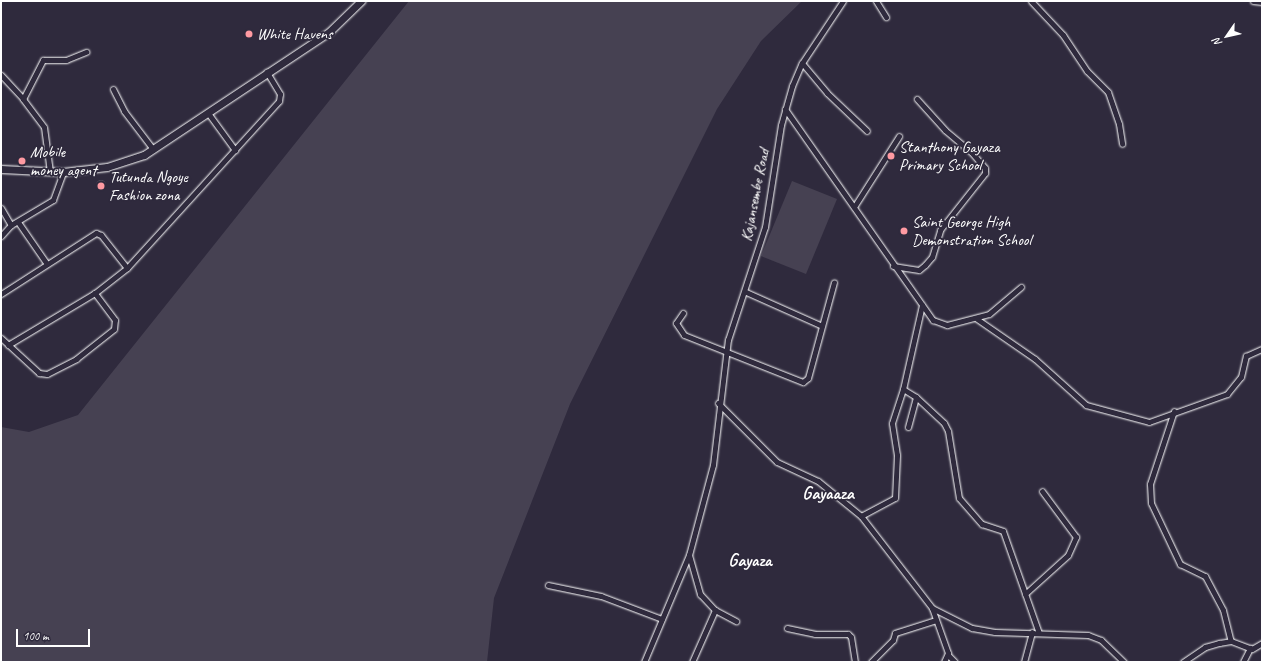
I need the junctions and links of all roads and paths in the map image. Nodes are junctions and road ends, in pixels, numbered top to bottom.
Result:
1 (361, 1) edge
2 (843, 1) edge
3 (876, 1) edge
4 (1030, 1) edge
5 (1253, 1) edge
6 (1262, 2) edge
7 (886, 17) dead end
8 (86, 52) dead end
9 (802, 63) junction
10 (267, 72) junction
11 (1, 75) edge
12 (113, 89) dead end
13 (23, 99) junction
14 (917, 99) dead end
15 (785, 109) junction
16 (208, 113) junction
17 (867, 131) dead end
18 (899, 136) dead end
19 (1122, 144) dead end
20 (153, 149) junction
21 (235, 150) junction
22 (1, 169) edge
23 (50, 172) junction
24 (63, 172) junction
25 (854, 207) junction
26 (1, 208) edge
27 (18, 222) junction
28 (11, 225) junction
29 (1, 236) edge
30 (42, 259) junction
31 (47, 264) junction
32 (893, 266) junction
33 (42, 267) junction
34 (127, 268) junction
35 (834, 282) dead end
36 (1021, 287) dead end
37 (746, 292) junction
38 (95, 293) junction
39 (1, 294) edge
40 (922, 305) junction
41 (683, 313) dead end
42 (977, 319) junction
43 (820, 325) junction
44 (1, 338) edge
45 (8, 345) junction
46 (1262, 349) edge
47 (726, 352) junction
48 (902, 389) junction
49 (916, 397) junction
50 (718, 403) junction
51 (1174, 411) junction
52 (908, 427) dead end
53 (1042, 491) dead end
54 (861, 516) junction
55 (689, 555) junction
56 (548, 585) dead end
57 (1025, 594) junction
58 (932, 608) junction
59 (715, 610) junction
60 (662, 619) junction
61 (936, 620) junction
62 (736, 621) dead end
63 (788, 628) dead end
64 (1032, 632) junction
65 (1039, 633) junction
66 (1231, 641) junction
67 (1262, 643) edge
68 (1250, 648) junction
69 (949, 656) junction
70 (644, 662) edge
71 (692, 662) edge
72 (855, 662) edge
73 (872, 662) edge
74 (944, 662) edge
75 (955, 662) edge
76 (1024, 662) edge
77 (1124, 662) edge
78 (1183, 662) edge
79 (1243, 662) edge

1 - 10 street
2 - 9 street, Kajansembe Road
3 - 7 street
4 - 19 street
5 - 6 street
8 - 13 street
9 - 15 street, Kajansembe Road
9 - 17 street
10 - 16 street
10 - 21 street
11 - 13 street
12 - 20 street
13 - 23 street
14 - 32 street
15 - 25 street
15 - 37 street, Kajansembe Road
16 - 20 street
16 - 21 street
18 - 25 street
20 - 24 street
21 - 34 street
22 - 23 street
23 - 24 street
24 - 27 street
25 - 32 street
26 - 28 street
27 - 28 street
27 - 30 street
28 - 29 street
30 - 31 street
30 - 33 street
31 - 33 street
31 - 34 street
32 - 40 street
33 - 39 street
34 - 38 street
35 - 43 street
36 - 42 street
37 - 43 street
37 - 47 street, Kajansembe Road
38 - 45 street
38 - 45 street
40 - 42 street
40 - 48 street
41 - 47 street
42 - 51 street
43 - 47 street
44 - 45 street
46 - 51 street
47 - 50 street, Kajansembe Road
48 - 49 street
48 - 54 street
49 - 52 street
49 - 57 street
50 - 54 street
50 - 55 street, Kajansembe Road
51 - 66 street
53 - 57 street
54 - 58 street
55 - 59 street
55 - 60 street, Kajansembe Road
56 - 60 street
57 - 65 street
58 - 61 street
58 - 64 street
59 - 62 street
59 - 71 street
60 - 70 street, Kajansembe Road
61 - 69 street
61 - 73 street
63 - 72 street
64 - 65 street
64 - 76 street
65 - 77 street
66 - 68 street
66 - 78 street
67 - 68 street
68 - 79 street
69 - 74 street
69 - 75 street

